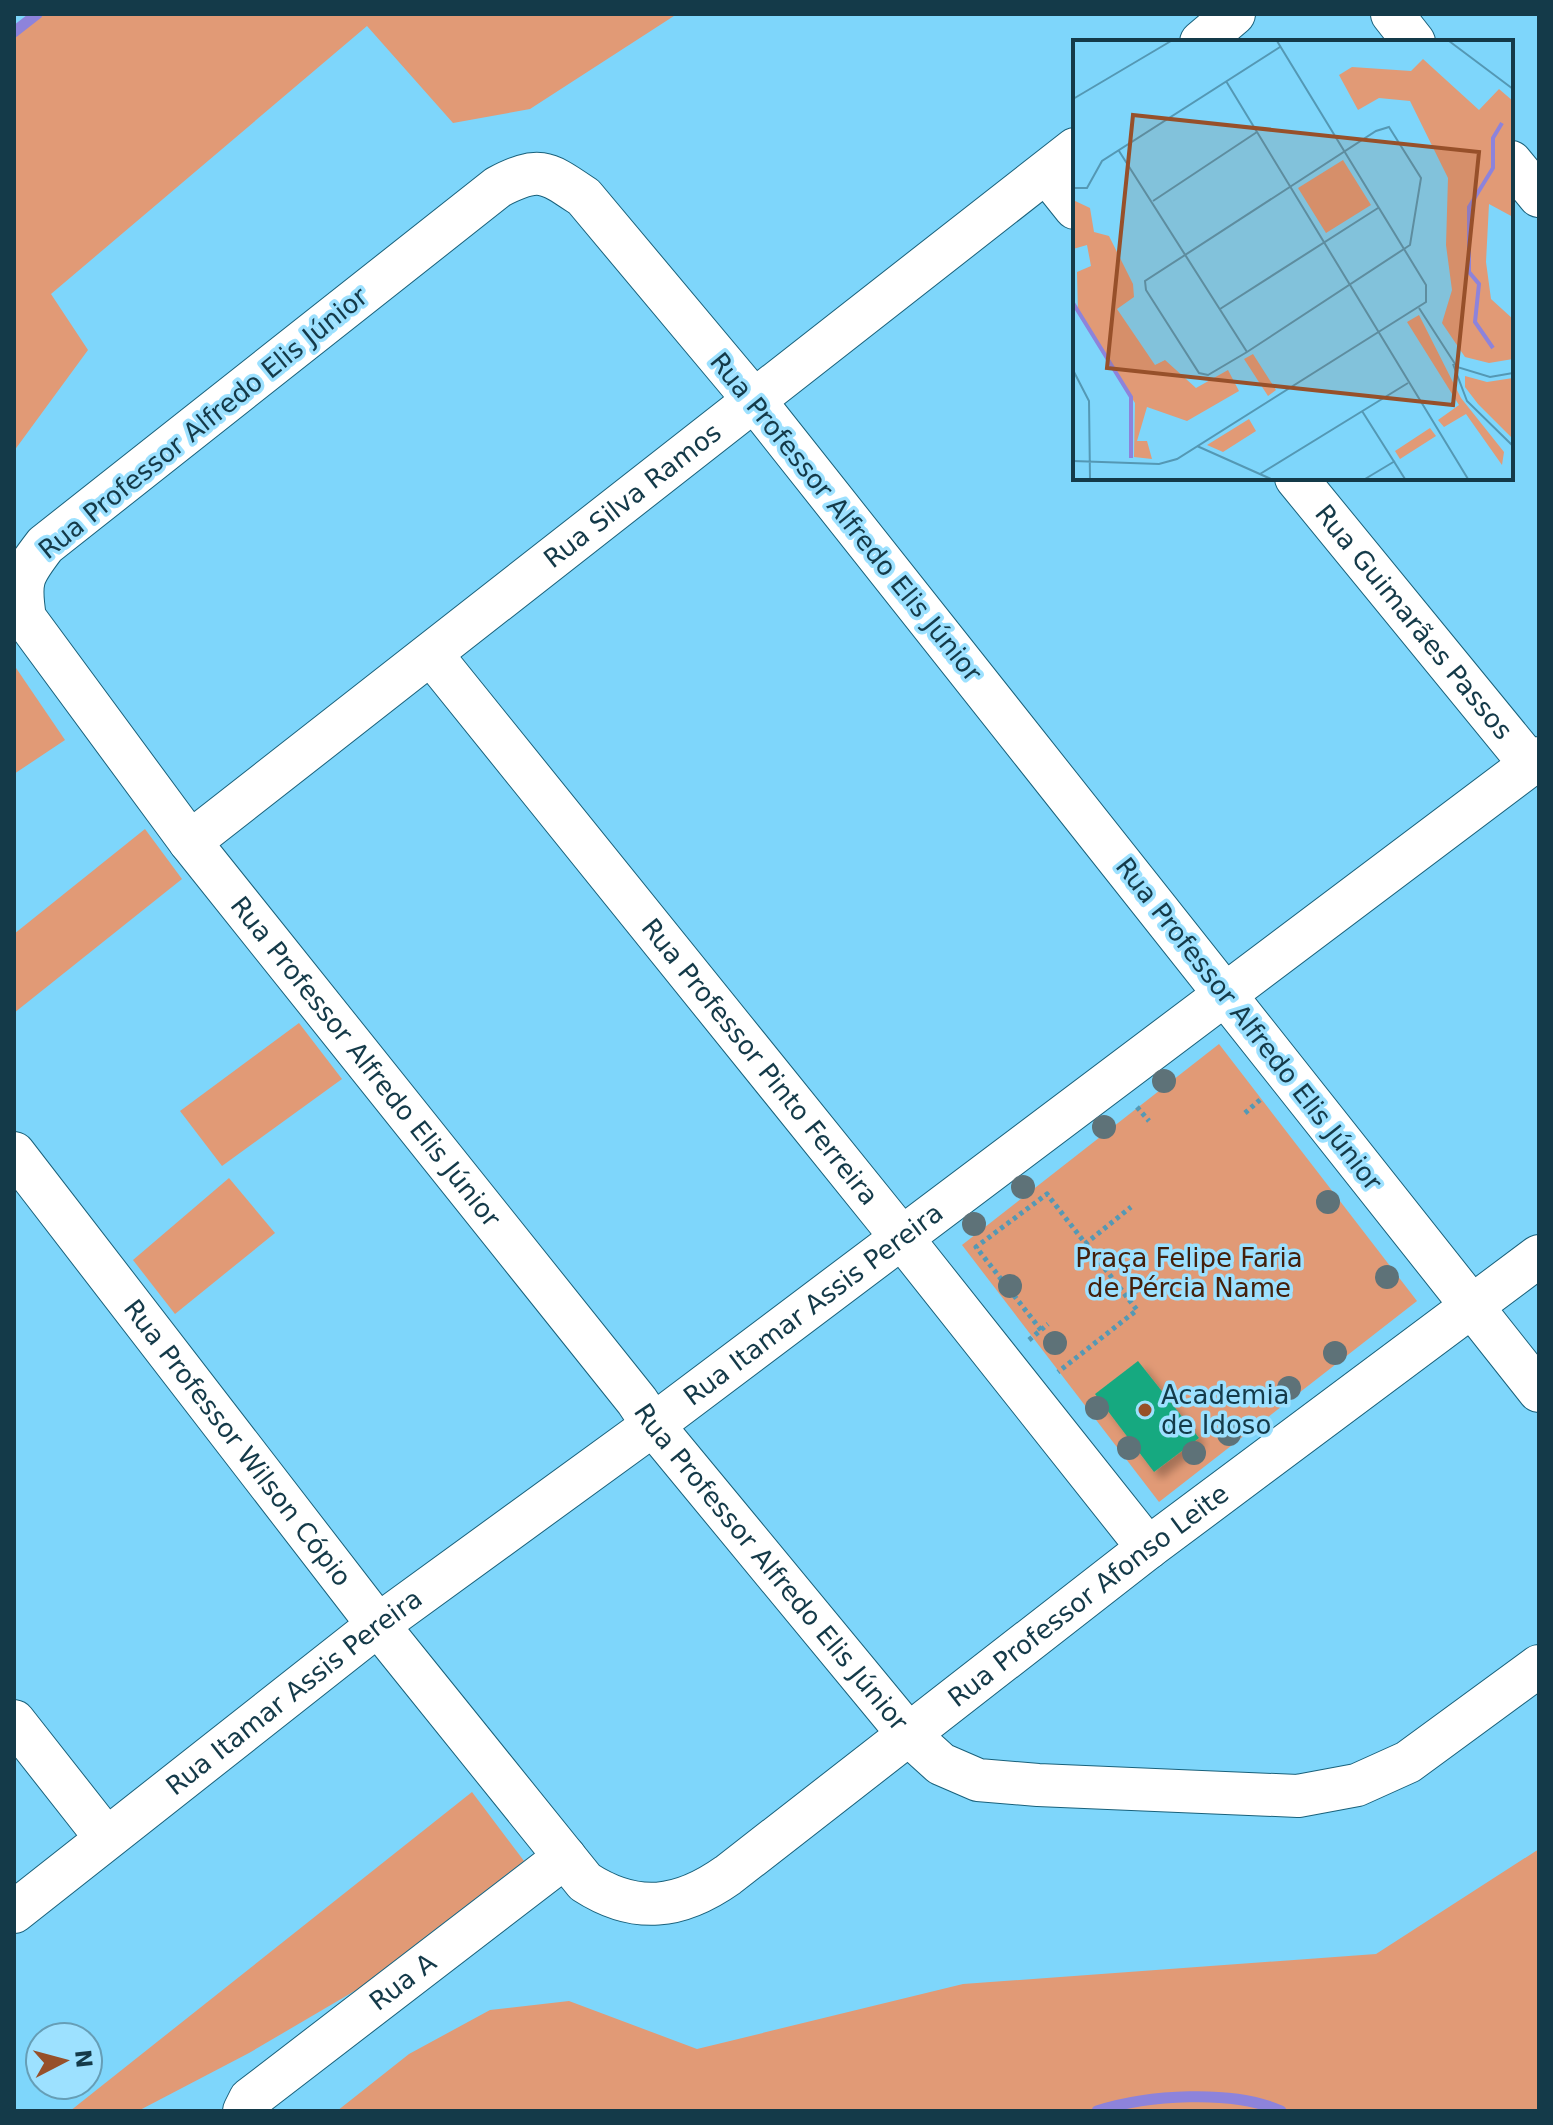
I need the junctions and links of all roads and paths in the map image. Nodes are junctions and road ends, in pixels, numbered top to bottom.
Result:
1 (1234, 14) edge
2 (1392, 14) edge
3 (1203, 40) edge
4 (1412, 40) edge
5 (1061, 161) edge
6 (1513, 164) edge
7 (1539, 196) edge
8 (1073, 201) edge
9 (754, 400) junction
10 (1298, 480) edge
11 (431, 654) junction
12 (1535, 761) edge
13 (190, 842) junction
14 (1225, 993) junction
15 (1268, 1093) dead end
16 (1245, 1113) dead end
17 (14, 1153) edge
18 (1131, 1207) dead end
19 (902, 1238) junction
20 (1085, 1244) junction
21 (1539, 1256) edge
22 (1139, 1289) dead end
23 (1127, 1297) junction
24 (1473, 1307) junction
25 (1048, 1324) dead end
26 (1041, 1330) junction
27 (1025, 1344) dead end
28 (1051, 1377) dead end
29 (1539, 1391) edge
30 (653, 1425) junction
31 (1148, 1548) junction
32 (378, 1625) junction
33 (1539, 1666) edge
34 (14, 1721) edge
35 (909, 1735) junction
36 (106, 1838) junction
37 (565, 1857) junction
38 (626, 1903) joint
39 (14, 1912) edge
40 (237, 2107) edge

1 - 3 street
2 - 4 street
5 - 8 street
5 - 9 street, Rua Silva Ramos
6 - 7 street
9 - 11 street, Rua Silva Ramos
9 - 13 street, Rua Professor Alfredo Elis Júnior
9 - 14 street, Rua Professor Alfredo Elis Júnior
10 - 12 street, Rua Guimarães Passos
11 - 13 street, Rua Silva Ramos
11 - 19 street, Rua Professor Pinto Ferreira
12 - 14 street, Rua Itamar Assis Pereira
13 - 30 street, Rua Professor Alfredo Elis Júnior
14 - 19 street, Rua Itamar Assis Pereira
14 - 24 street, Rua Professor Alfredo Elis Júnior
15 - 16 path
17 - 32 street, Rua Professor Wilson Cópio
18 - 20 path
19 - 30 street, Rua Itamar Assis Pereira
19 - 31 street, Rua Professor Pinto Ferreira
20 - 23 path
20 - 26 path
21 - 24 street, Rua Professor Afonso Leite
22 - 23 path
23 - 28 path
24 - 29 street, Rua Professor Alfredo Elis Júnior
24 - 31 street, Rua Professor Afonso Leite
25 - 26 path
26 - 27 path
30 - 32 street, Rua Itamar Assis Pereira
30 - 35 street, Rua Professor Alfredo Elis Júnior
31 - 35 street, Rua Professor Afonso Leite
32 - 36 street, Rua Itamar Assis Pereira
32 - 37 street, Rua Professor Wilson Cópio
33 - 35 street, Rua Professor Alfredo Elis Júnior
34 - 36 street
35 - 38 street, Rua Professor Afonso Leite
36 - 39 street, Rua Itamar Assis Pereira
37 - 38 street, Rua Professor Wilson Cópio
37 - 40 street, Rua A

